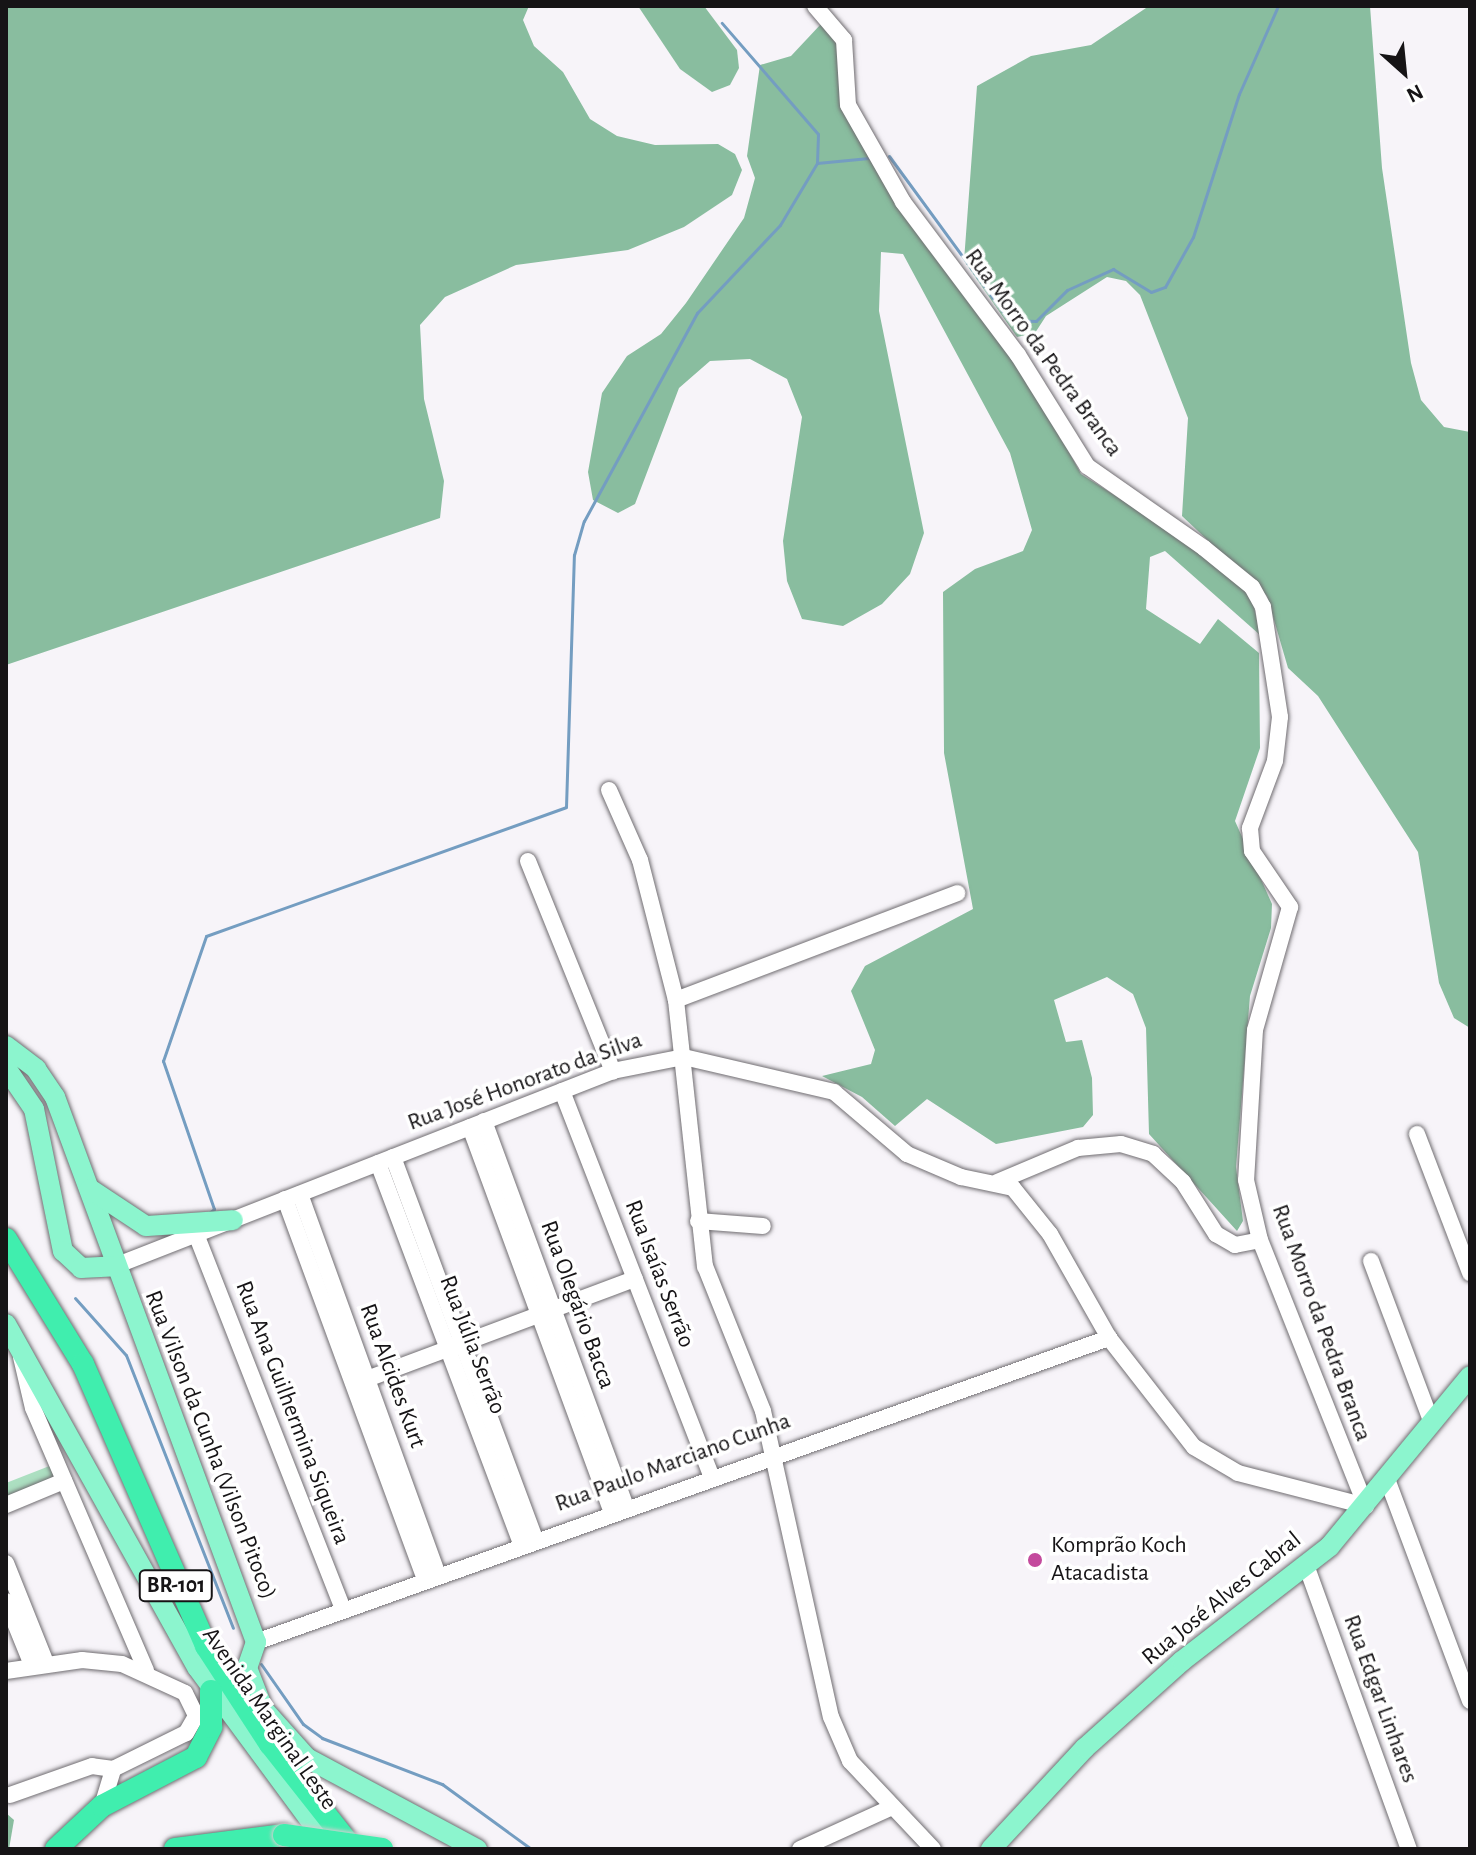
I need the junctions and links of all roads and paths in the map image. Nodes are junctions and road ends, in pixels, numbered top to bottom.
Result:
1 (815, 6) edge
2 (609, 790) dead end
3 (528, 861) dead end
4 (957, 893) dead end
5 (676, 1000) junction
6 (6, 1046) edge
7 (684, 1057) junction
8 (6, 1068) edge
9 (613, 1071) junction
10 (562, 1091) junction
11 (477, 1124) junction
12 (1417, 1134) dead end
13 (385, 1160) junction
14 (997, 1182) junction
15 (86, 1186) junction
16 (293, 1196) junction
17 (233, 1220) joint
18 (698, 1221) junction
19 (763, 1226) dead end
20 (188, 1235) junction
21 (6, 1239) edge
22 (1260, 1240) junction
23 (1371, 1261) dead end
24 (115, 1266) junction
25 (1470, 1273) edge
26 (635, 1279) junction
27 (546, 1312) junction
28 (12, 1332) edge
29 (1109, 1338) junction
30 (455, 1346) junction
31 (1469, 1379) edge
32 (365, 1386) junction
33 (1431, 1421) junction
34 (773, 1452) junction
35 (711, 1475) junction
36 (1387, 1479) junction
37 (64, 1481) junction
38 (6, 1505) edge
39 (1366, 1506) junction
40 (618, 1508) junction
41 (528, 1542) junction
42 (6, 1563) edge
43 (1306, 1565) junction
44 (431, 1577) junction
45 (6, 1601) edge
46 (343, 1610) junction
47 (256, 1642) junction
48 (39, 1664) junction
49 (6, 1671) edge
50 (146, 1671) junction
51 (211, 1691) junction
52 (1470, 1701) edge
53 (113, 1769) junction
54 (10, 1795) dead end
55 (102, 1806) junction
56 (890, 1808) junction
57 (56, 1849) edge
58 (175, 1849) edge
59 (331, 1849) edge
60 (353, 1849) edge
61 (382, 1849) edge
62 (477, 1849) edge
63 (800, 1849) edge
64 (933, 1849) edge
65 (991, 1849) edge
66 (1409, 1849) edge

1 - 22 street, Rua Morro da Pedra Branca
2 - 5 street
3 - 9 street
4 - 5 street
5 - 7 street
6 - 15 main road, Rua Vilson da Cunha (Vilson Pitoco)
7 - 9 street, Rua José Honorato da Silva
7 - 14 street, Rua José Honorato da Silva
7 - 18 street
8 - 24 main road
9 - 10 street, Rua José Honorato da Silva
10 - 11 street, Rua José Honorato da Silva
10 - 26 street, Rua Isaías Serrão
11 - 13 street, Rua José Honorato da Silva
11 - 27 street, Rua Olegário Bacca
12 - 25 street
13 - 16 street, Rua José Honorato da Silva
13 - 30 street, Rua Júlia Serrão
14 - 22 street
14 - 29 street, Rua José Honorato da Silva
15 - 20 main road
15 - 24 main road, Rua Vilson da Cunha (Vilson Pitoco)
16 - 17 street, Rua José Honorato da Silva
16 - 32 street, Rua Alcides Kurt
17 - 20 main road
18 - 19 street
18 - 34 street
20 - 24 street
20 - 46 street, Rua Ana Guilhermina Siqueira
21 - 60 highway, BR-101
22 - 39 street, Rua Morro da Pedra Branca
23 - 33 street
24 - 47 main road, Rua Vilson da Cunha (Vilson Pitoco)
26 - 27 street
26 - 35 street, Rua Isaías Serrão
27 - 30 street
27 - 40 street, Rua Olegário Bacca
28 - 37 street
28 - 51 main road, Avenida Marginal Leste
29 - 34 street, Rua Paulo Marciano Cunha
29 - 39 street, Rua José Honorato da Silva
30 - 32 street
30 - 41 street, Rua Júlia Serrão
31 - 33 main road, Rua José Alves Cabral
32 - 44 street, Rua Alcides Kurt
33 - 36 main road, Rua José Alves Cabral
34 - 35 street, Rua Paulo Marciano Cunha
34 - 56 street
35 - 40 street, Rua Paulo Marciano Cunha
36 - 39 main road, Rua José Alves Cabral
36 - 52 street
37 - 38 street
37 - 50 street
39 - 43 main road, Rua José Alves Cabral
40 - 41 street, Rua Paulo Marciano Cunha
41 - 44 street, Rua Paulo Marciano Cunha
42 - 48 street
43 - 65 main road, Rua José Alves Cabral
43 - 66 street, Rua Edgar Linhares
44 - 46 street, Rua Paulo Marciano Cunha
45 - 48 street
46 - 47 street, Rua Paulo Marciano Cunha
47 - 62 main road
48 - 49 street
48 - 50 street
50 - 53 street
51 - 55 highway
51 - 59 main road, Avenida Marginal Leste
53 - 54 street
53 - 55 street
55 - 57 highway
56 - 63 street
56 - 64 street
58 - 61 highway, bridge

